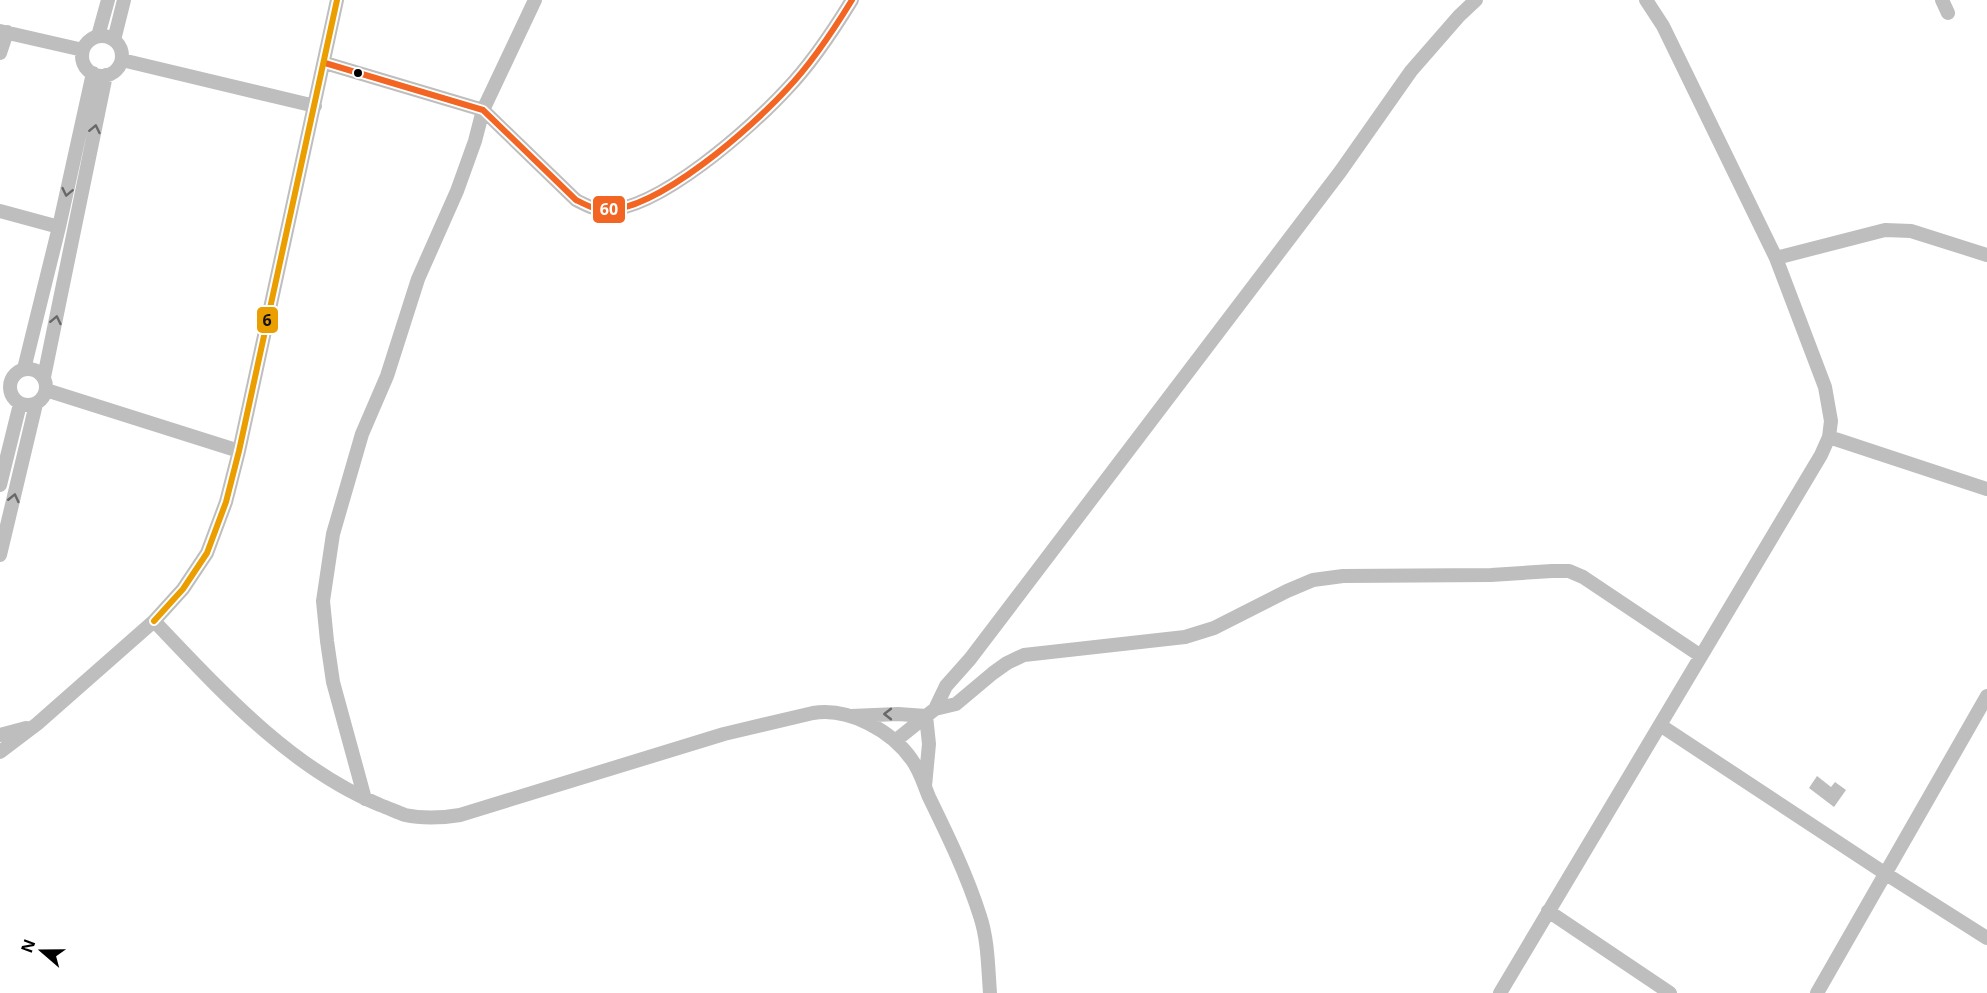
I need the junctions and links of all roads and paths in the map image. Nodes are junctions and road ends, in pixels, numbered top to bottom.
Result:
1 (108, 0) edge
2 (124, 0) edge
3 (337, 0) edge
4 (536, 0) edge
5 (852, 0) edge
6 (1476, 0) edge
7 (1646, 0) edge
8 (3, 32) edge
9 (98, 36) junction
10 (114, 40) junction
11 (83, 50) junction
12 (0, 53) edge
13 (122, 60) junction
14 (325, 63) junction
15 (100, 74) junction
16 (315, 106) junction
17 (483, 110) junction
18 (0, 211) edge
19 (59, 227) junction
20 (1987, 255) edge
21 (1776, 258) junction
22 (24, 369) junction
23 (6, 379) edge
24 (45, 384) junction
25 (20, 404) junction
26 (36, 404) junction
27 (1829, 437) junction
28 (239, 451) junction
29 (0, 485) edge
30 (1987, 489) edge
31 (0, 555) edge
32 (154, 621) junction
33 (1701, 656) junction
34 (1987, 696) edge
35 (930, 712) junction
36 (851, 716) junction
37 (37, 724) junction
38 (1660, 725) junction
39 (0, 735) edge
40 (896, 741) junction
41 (0, 752) edge
42 (925, 788) junction
43 (365, 799) junction
44 (1886, 874) junction
45 (1548, 911) junction
46 (1987, 938) edge
47 (990, 993) edge
48 (1500, 993) edge
49 (1670, 993) edge
50 (1817, 993) edge

1 - 9 street
2 - 10 street
3 - 14 street
4 - 17 street
5 - 17 street
6 - 35 street
7 - 21 street
8 - 11 street
8 - 12 street
9 - 10 street
9 - 11 street
10 - 13 street
11 - 15 street
13 - 15 street
13 - 16 street
14 - 16 street
14 - 17 street
15 -> 19 street
24 -> 15 street
16 - 28 street
17 - 43 street
18 - 19 street
19 - 22 street
20 - 21 street
21 - 27 street
22 - 23 street
22 - 24 street
23 - 25 street
24 - 26 street
24 - 28 street
25 - 26 street
25 - 29 street
31 -> 26 street
27 - 30 street
27 - 33 street
28 - 32 street
32 - 37 street
32 - 43 street
33 - 35 street
33 - 38 street
34 - 44 street
35 -> 36 street
35 - 40 street
35 - 42 street
36 - 40 street
36 - 43 street
37 - 39 street
37 - 41 street
38 - 44 street
38 - 45 street
40 - 42 street
42 - 47 street
44 - 46 street
44 - 50 street
45 - 48 street
45 - 49 street

